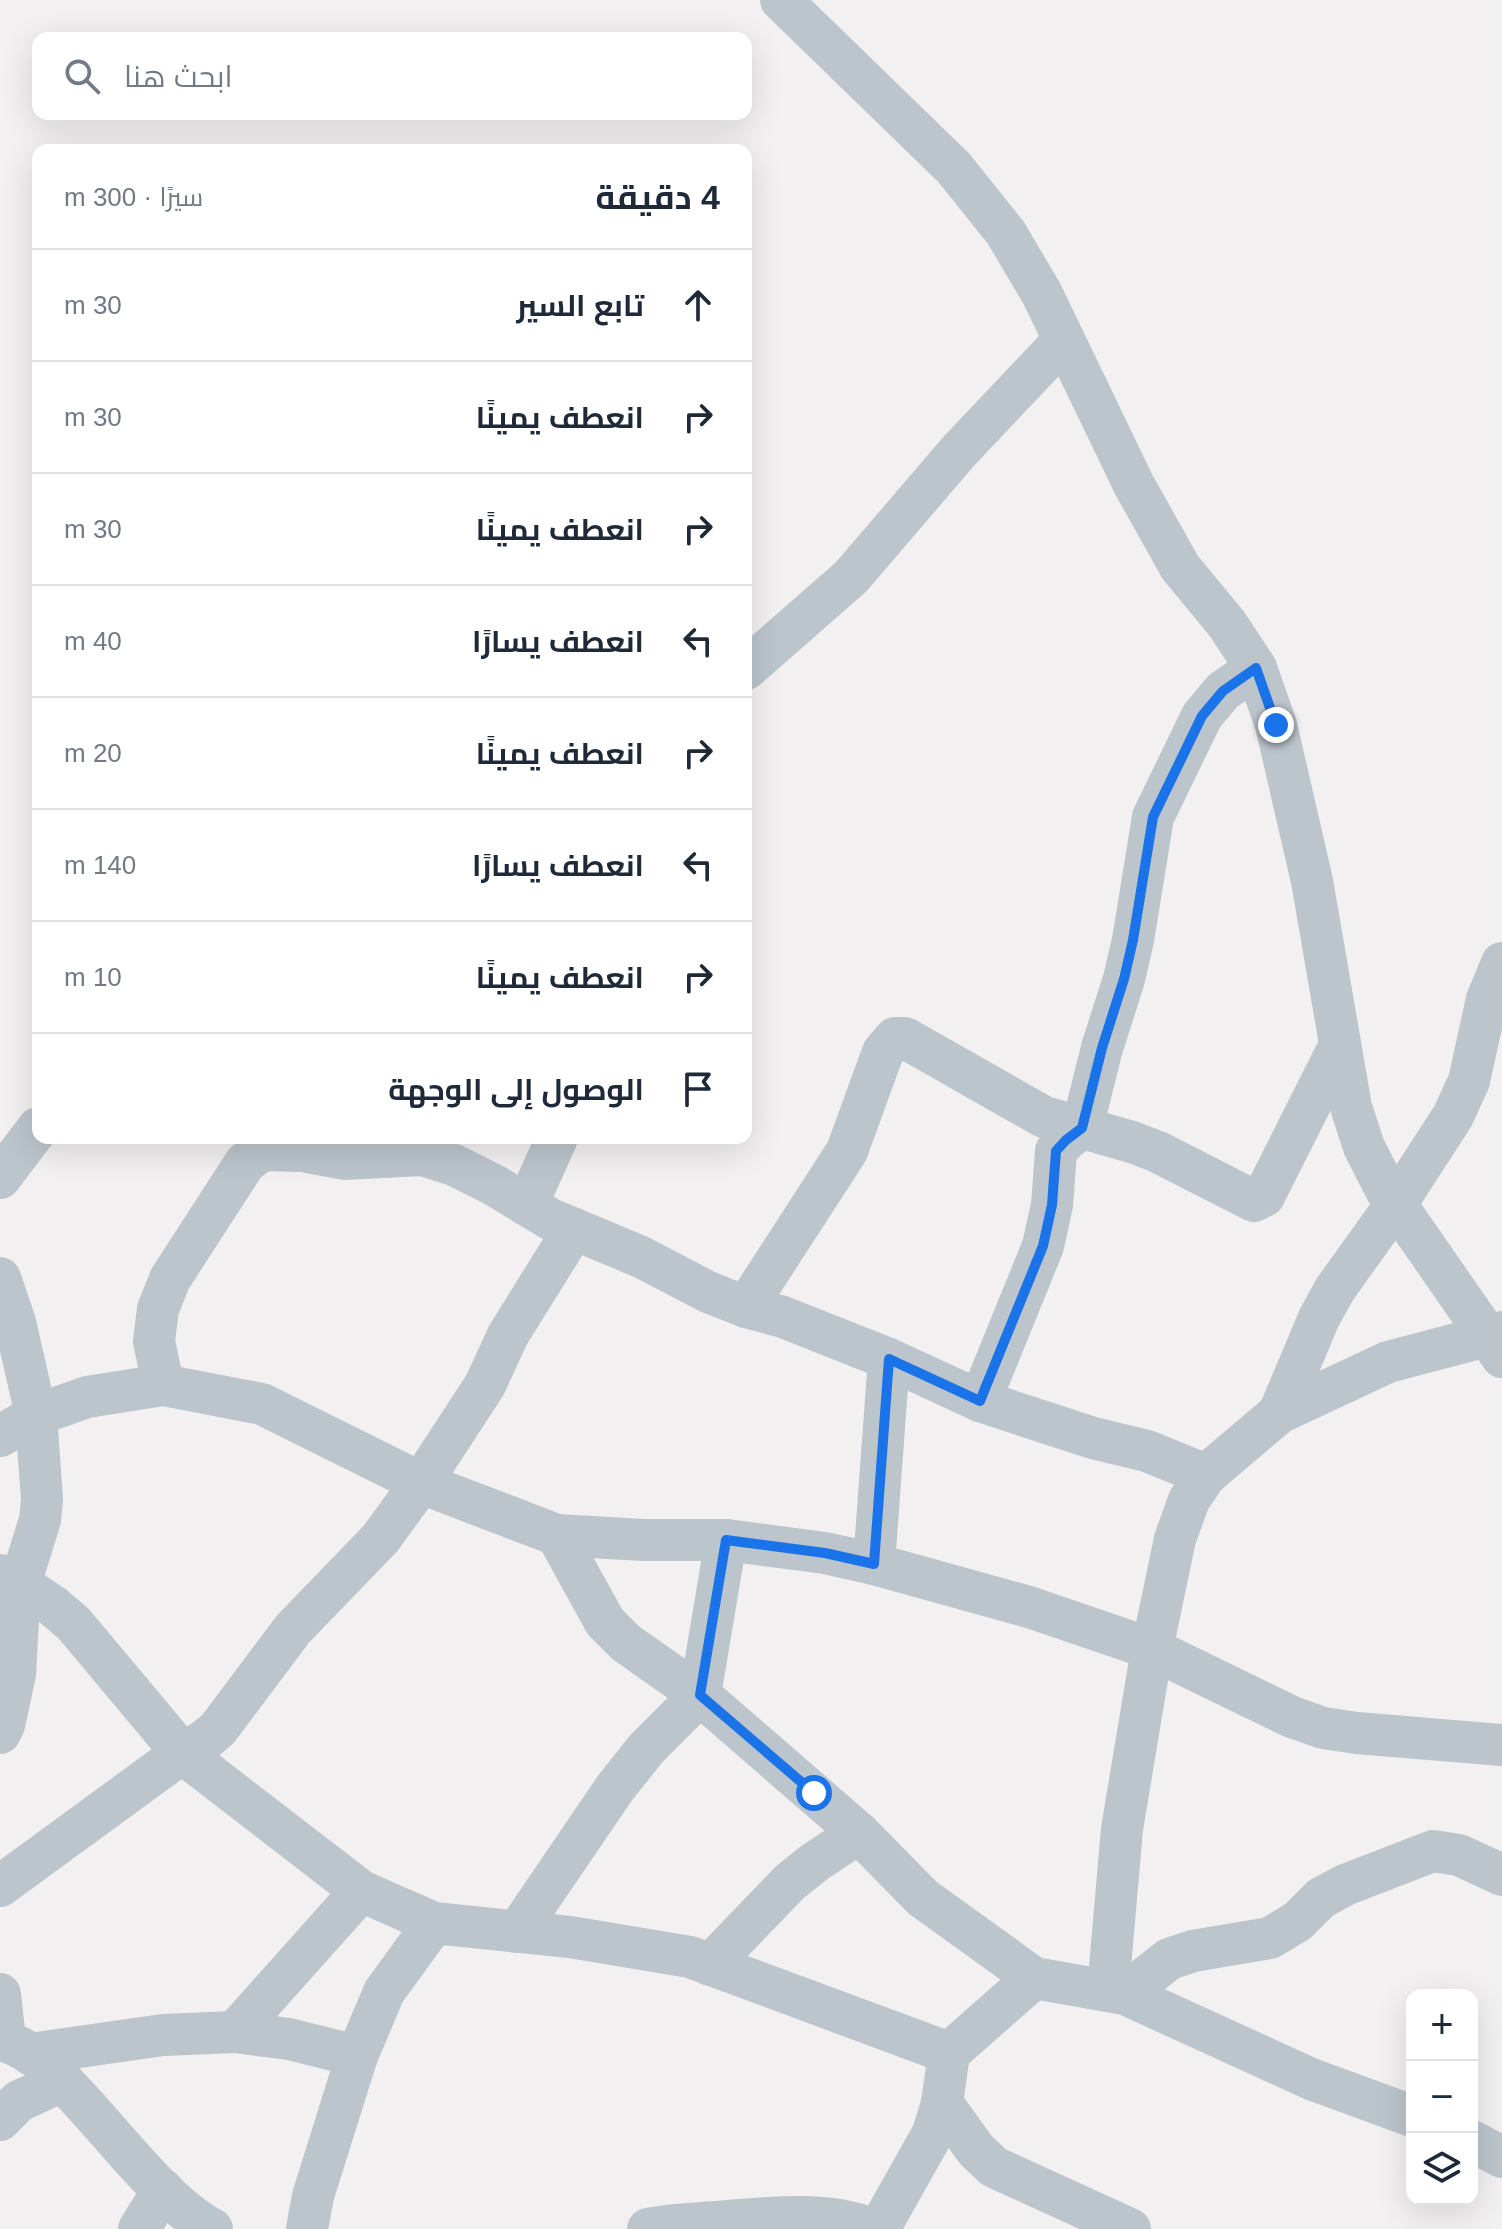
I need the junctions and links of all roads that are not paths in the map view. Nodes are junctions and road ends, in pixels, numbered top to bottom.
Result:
1 (781, 0) edge
2 (1064, 340) junction
3 (752, 664) edge
4 (1256, 668) junction
5 (1502, 963) edge
6 (1340, 1045) junction
7 (1082, 1128) junction
8 (32, 1136) edge
9 (554, 1144) edge
10 (0, 1178) edge
11 (1396, 1204) junction
12 (527, 1205) junction
13 (574, 1229) junction
14 (0, 1278) edge
15 (746, 1307) junction
16 (1497, 1341) edge
17 (889, 1359) junction
18 (163, 1385) junction
19 (980, 1401) junction
20 (1279, 1413) junction
21 (36, 1415) junction
22 (0, 1436) edge
23 (1206, 1475) junction
24 (421, 1483) junction
25 (557, 1535) junction
26 (726, 1540) junction
27 (874, 1564) junction
28 (10, 1580) edge
29 (1152, 1649) junction
30 (700, 1695) junction
31 (0, 1733) edge
32 (1502, 1745) edge
33 (182, 1753) junction
34 (859, 1833) junction
35 (1502, 1875) edge
36 (0, 1886) edge
37 (361, 1891) junction
38 (434, 1923) junction
39 (517, 1932) junction
40 (710, 1965) junction
41 (1034, 1978) junction
42 (1116, 1992) junction
43 (0, 1994) edge
44 (235, 2032) junction
45 (12, 2045) edge
46 (949, 2053) junction
47 (357, 2056) junction
48 (63, 2081) junction
49 (942, 2103) junction
50 (1406, 2114) edge
51 (0, 2120) edge
52 (1478, 2144) edge
53 (1502, 2157) edge
54 (163, 2190) junction
55 (139, 2229) edge
56 (212, 2229) edge
57 (307, 2229) edge
58 (648, 2229) edge
59 (872, 2229) edge
60 (879, 2229) edge
61 (1130, 2229) edge

1 - 2 street
2 - 3 street
2 - 4 street
4 - 6 street
4 - 7 street
5 - 11 street
6 - 7 street
6 - 11 street
7 - 15 street
7 - 19 street
8 - 10 street
9 - 12 street
11 - 16 street
11 - 20 street
12 - 13 street
12 - 18 street
13 - 15 street
13 - 24 street
14 - 21 street
15 - 17 street
16 - 20 street
17 - 19 street
17 - 27 street
18 - 21 street
18 - 24 street
19 - 23 street
20 - 23 street
21 - 22 street
21 - 28 street
23 - 29 street
24 - 25 street
24 - 33 street
25 - 26 street
25 - 30 street
26 - 27 street
26 - 30 street
27 - 29 street
28 - 31 street
28 - 33 street
29 - 32 street
29 - 42 street
30 - 34 street
30 - 39 street
33 - 36 street
33 - 37 street
34 - 40 street
34 - 41 street
35 - 42 street
37 - 38 street
37 - 44 street
38 - 39 street
38 - 47 street
39 - 40 street
40 - 46 street
41 - 42 street
41 - 46 street
42 - 50 street
43 - 45 street
44 - 45 street
44 - 47 street
45 - 48 street
46 - 49 street
47 - 57 street
48 - 51 street
48 - 54 street
49 - 60 street
49 - 61 street
52 - 53 street
54 - 55 street
54 - 56 street
58 - 59 street

